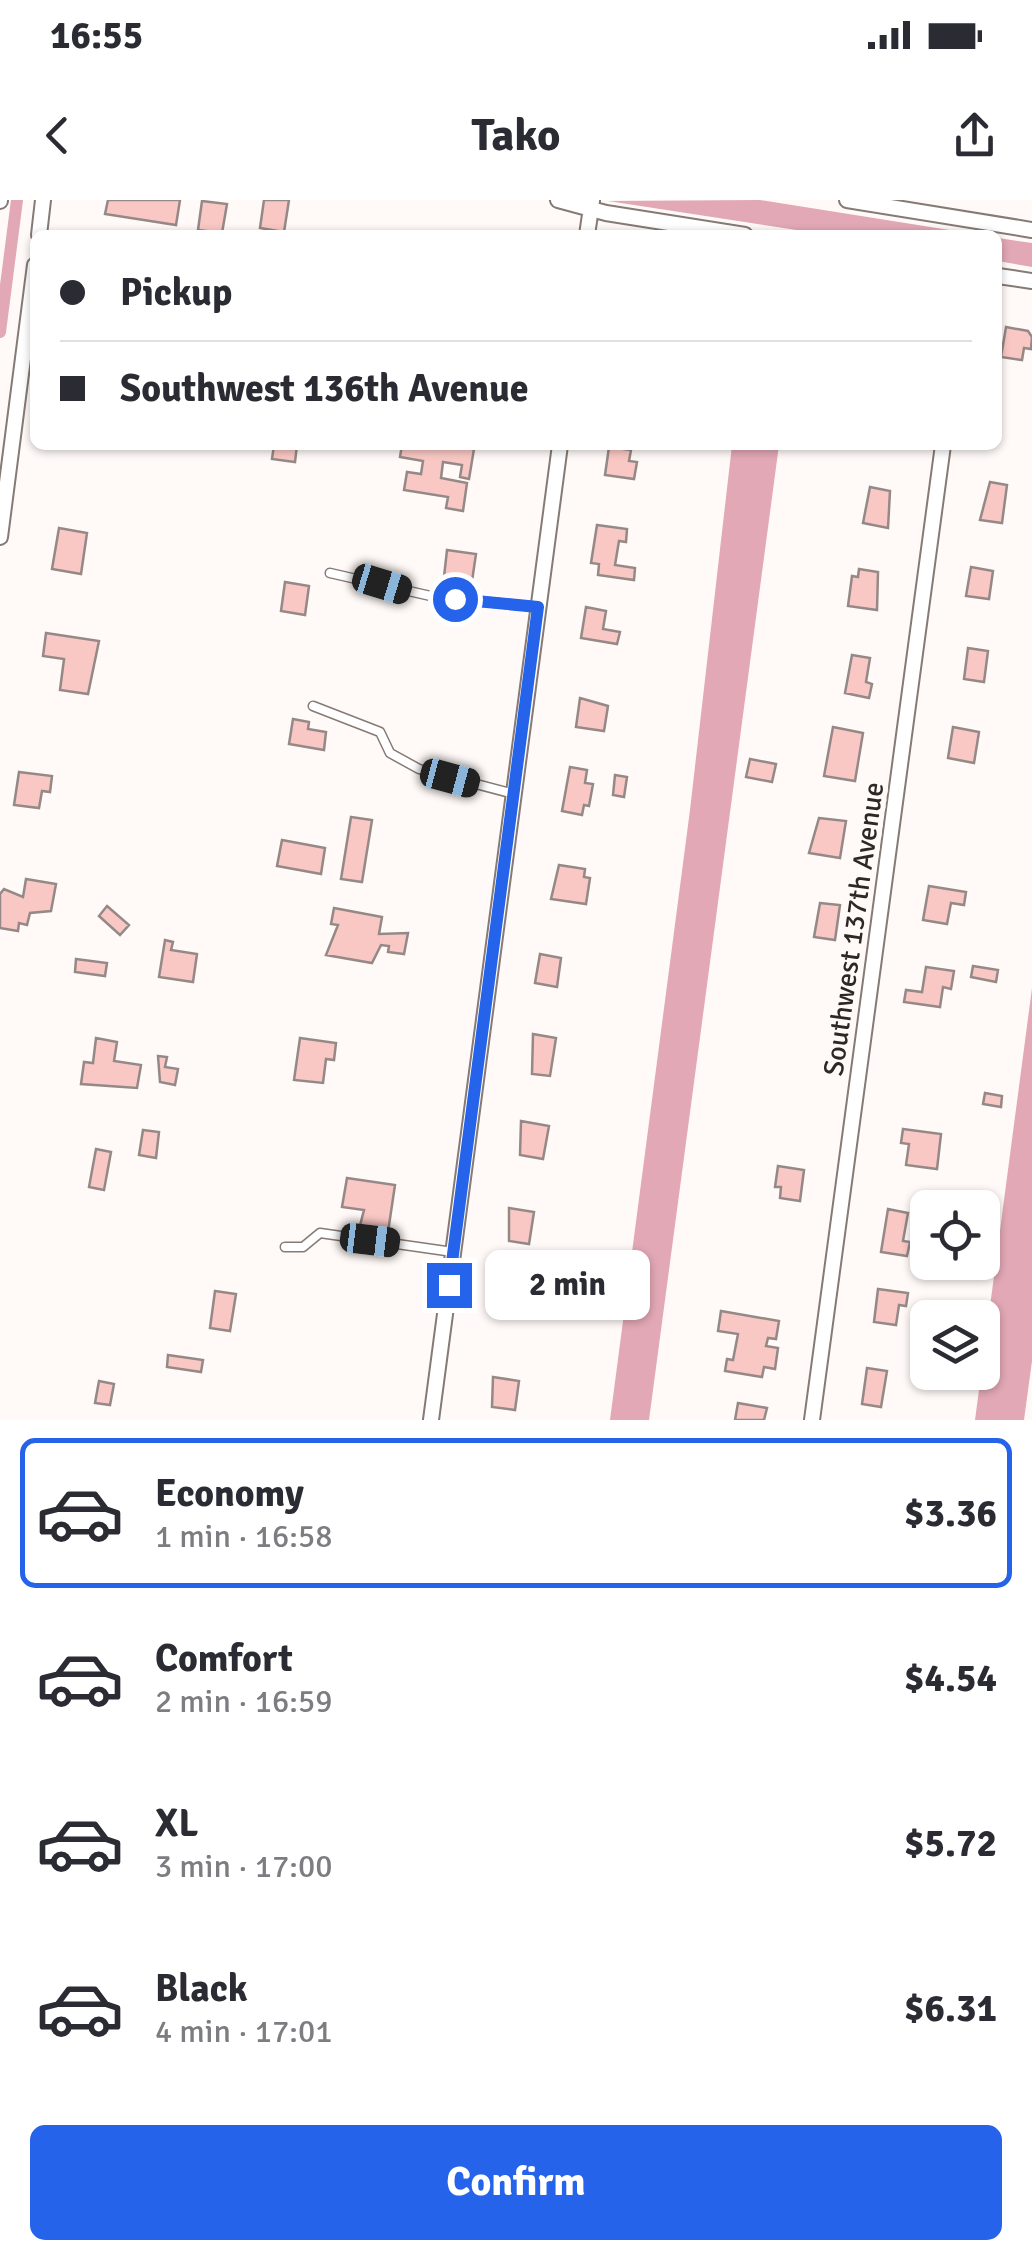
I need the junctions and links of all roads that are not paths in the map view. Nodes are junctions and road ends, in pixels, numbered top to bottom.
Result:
1 (43, 200) edge
2 (558, 200) edge
3 (847, 200) edge
4 (591, 204) edge
5 (895, 204) edge
6 (40, 230) edge
7 (588, 230) edge
8 (720, 230) edge
9 (1032, 230) edge
10 (1002, 277) edge
11 (1032, 281) edge
12 (30, 343) edge
13 (559, 450) edge
14 (943, 450) edge
15 (0, 537) edge
16 (330, 573) dead end
17 (538, 607) junction
18 (314, 706) dead end
19 (514, 794) junction
20 (285, 1247) dead end
21 (454, 1252) junction
22 (432, 1420) edge
23 (812, 1420) edge

1 - 6 street
2 - 4 street
3 - 5 street
4 - 7 street
4 - 8 street
5 - 9 street
10 - 11 street
12 - 15 street
13 - 17 street
14 - 23 street, Southwest 137th Avenue
16 - 17 lane
17 - 19 street
18 - 19 lane
19 - 21 street
20 - 21 lane
21 - 22 street

